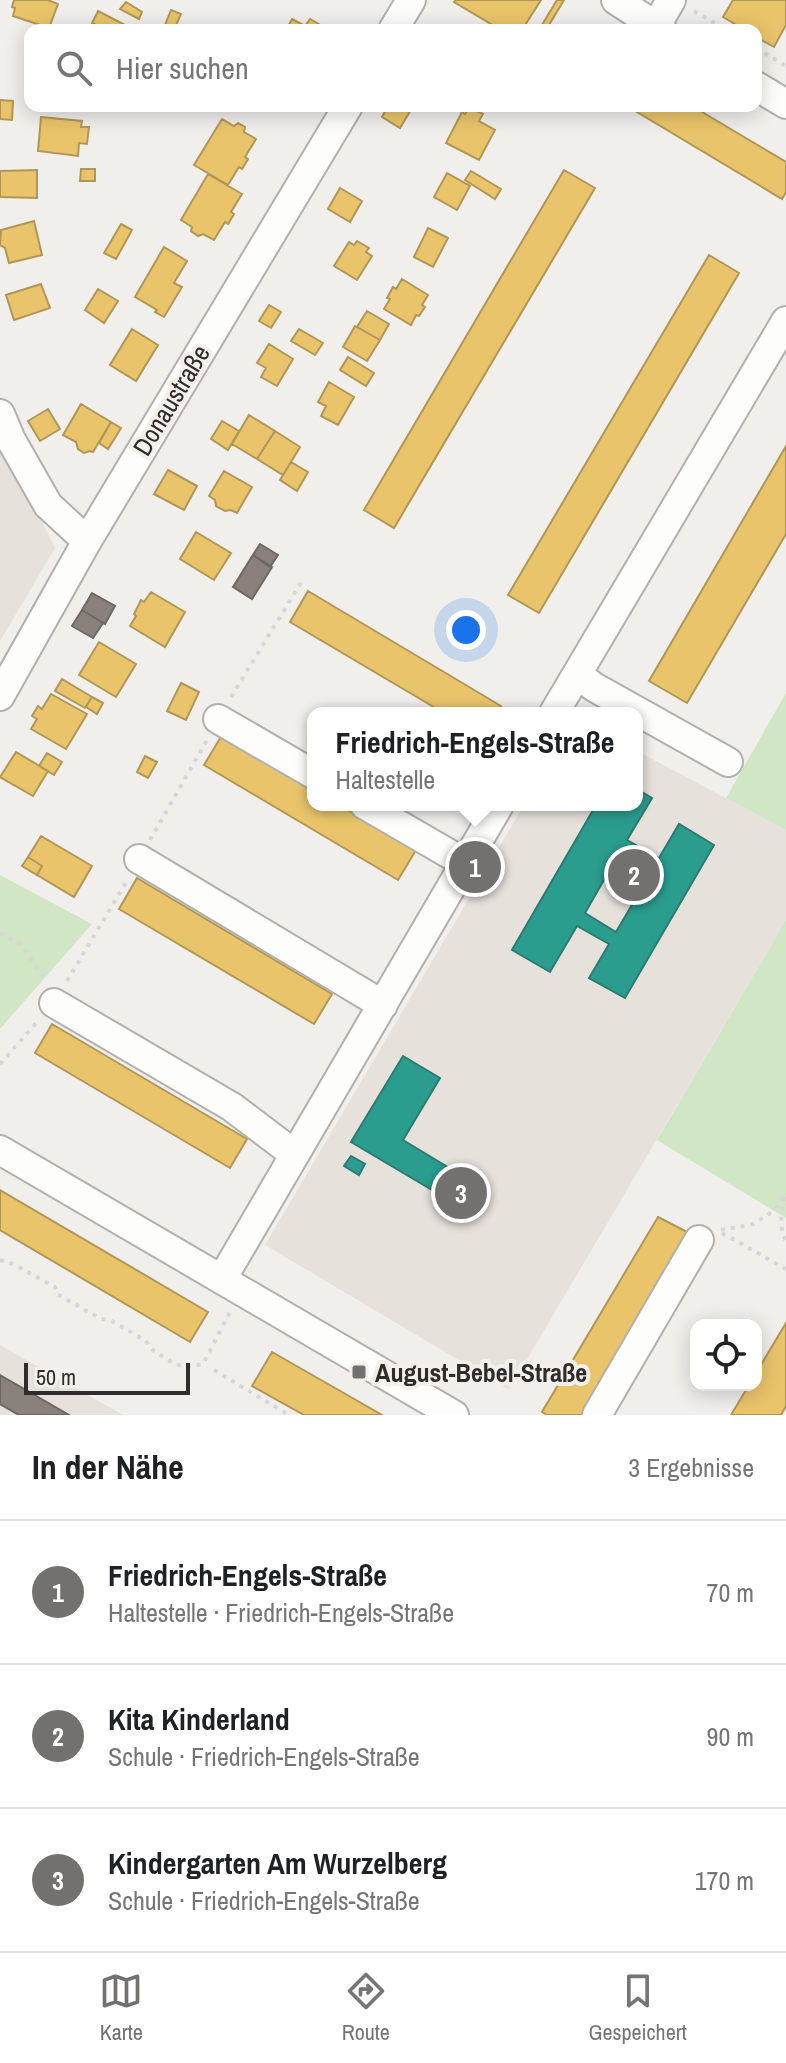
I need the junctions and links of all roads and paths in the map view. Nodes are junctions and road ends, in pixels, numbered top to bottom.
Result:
1 (411, 0) edge
2 (616, 0) edge
3 (680, 4) edge
4 (397, 24) edge
5 (653, 24) edge
6 (662, 24) edge
7 (715, 24) edge
8 (762, 52) edge
9 (786, 66) edge
10 (762, 90) edge
11 (786, 104) edge
12 (344, 112) edge
13 (786, 321) edge
14 (0, 414) edge
15 (87, 541) junction
16 (302, 581) dead end
17 (577, 674) junction
18 (0, 696) edge
19 (558, 707) edge
20 (630, 707) edge
21 (643, 714) edge
22 (218, 719) junction
23 (728, 762) dead end
24 (307, 771) edge
25 (375, 811) edge
26 (495, 811) edge
27 (139, 859) junction
28 (465, 863) junction
29 (0, 933) edge
30 (54, 1003) junction
31 (383, 1005) junction
32 (0, 1064) edge
33 (0, 1150) edge
34 (294, 1154) junction
35 (786, 1193) edge
36 (699, 1240) dead end
37 (786, 1242) edge
38 (0, 1260) edge
39 (786, 1269) edge
40 (222, 1279) junction
41 (231, 1310) dead end
42 (214, 1370) dead end
43 (289, 1415) edge
44 (454, 1415) edge
45 (597, 1415) edge

1 - 4 street
2 - 5 street
3 - 6 street
3 - 7 path
8 - 9 path
10 - 11 street
12 - 15 street, Donaustraße
13 - 17 street
14 - 15 street
15 - 18 street, Donaustraße
16 - 22 path
17 - 19 street
17 - 20 street
21 - 23 street
22 - 24 street
22 - 27 path
25 - 28 street
26 - 28 street
27 - 30 path
27 - 31 street
28 - 31 street
29 - 30 path
30 - 32 path
30 - 34 street
31 - 34 street
33 - 40 street
34 - 40 street
35 - 37 path
35 - 39 path
36 - 45 street
38 - 41 path
40 - 44 street
42 - 43 path

